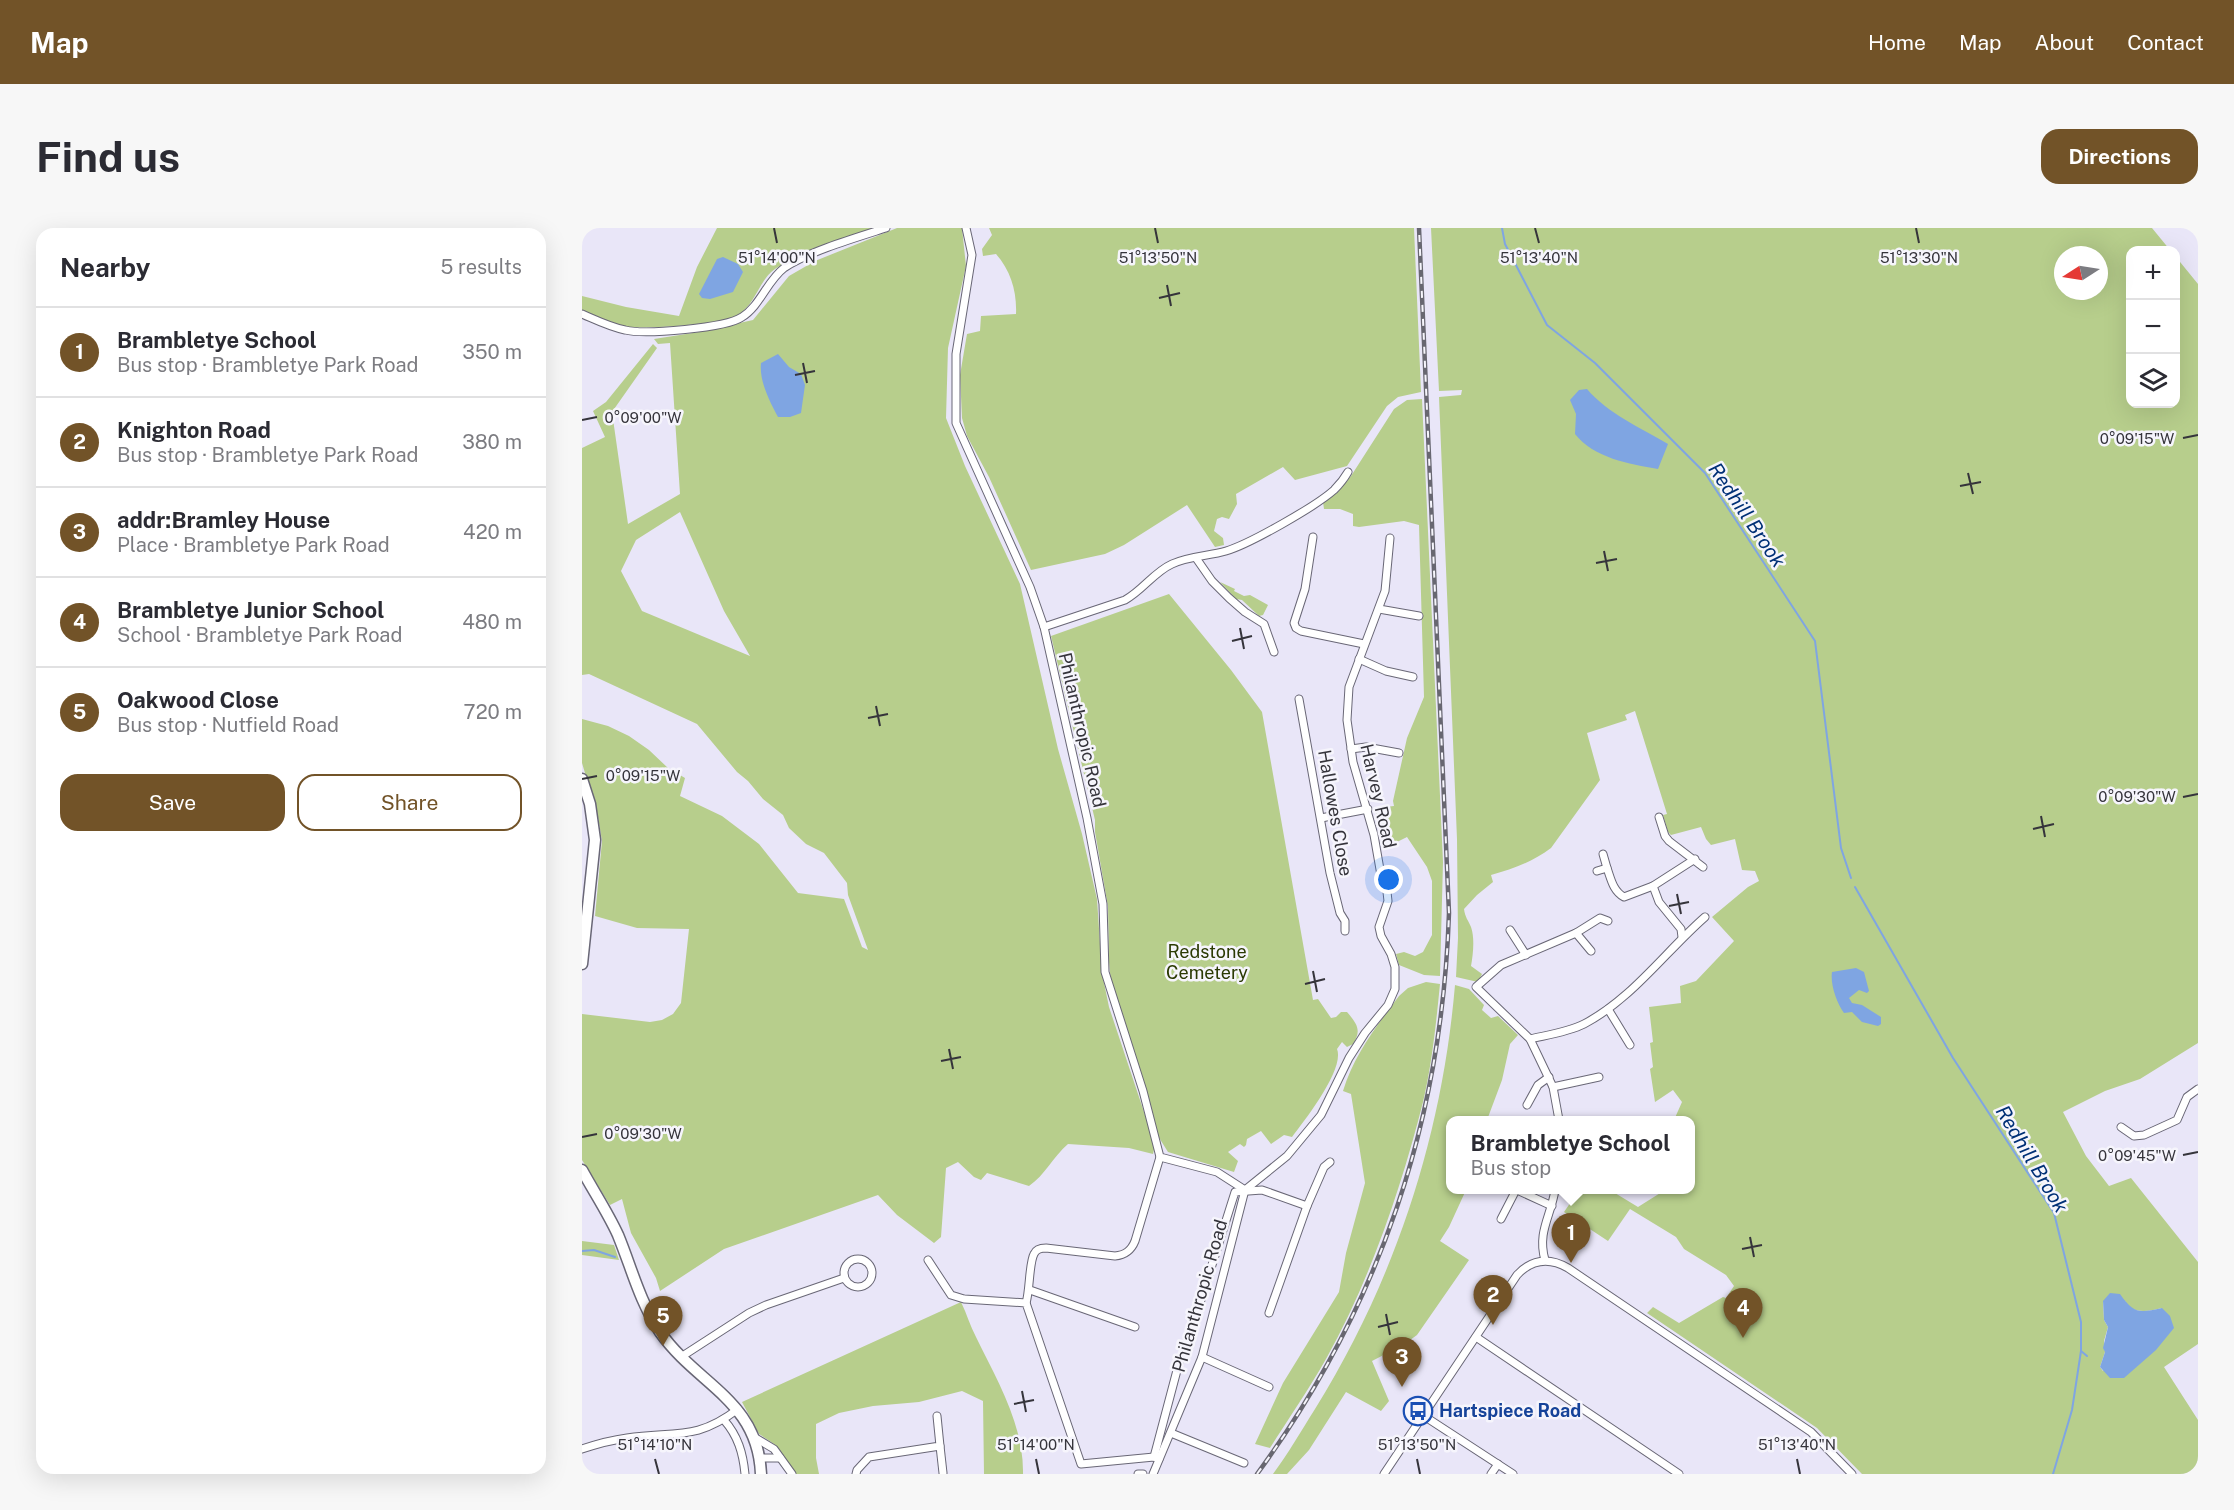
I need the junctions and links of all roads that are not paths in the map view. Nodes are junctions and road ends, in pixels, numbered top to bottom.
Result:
1 (886, 228) edge
2 (966, 228) edge
3 (582, 314) edge
4 (1348, 472) dead end
5 (1312, 537) dead end
6 (1390, 538) dead end
7 (1196, 558) junction
8 (1379, 609) junction
9 (1419, 616) dead end
10 (1044, 627) junction
11 (1364, 644) junction
12 (1275, 652) dead end
13 (1359, 659) junction
14 (1413, 677) dead end
15 (1299, 699) dead end
16 (1351, 749) junction
17 (1399, 753) dead end
18 (582, 779) edge
19 (1368, 809) junction
20 (1659, 817) dead end
21 (1321, 818) junction
22 (1603, 854) dead end
23 (1695, 860) junction
24 (1703, 867) dead end
25 (1607, 868) junction
26 (1597, 871) dead end
27 (1653, 886) junction
28 (1705, 917) dead end
29 (1608, 921) dead end
30 (1510, 930) dead end
31 (1346, 931) dead end
32 (1576, 933) junction
33 (1682, 937) junction
34 (1591, 951) dead end
35 (1526, 955) junction
36 (582, 964) edge
37 (1608, 1009) junction
38 (1530, 1039) junction
39 (1630, 1045) dead end
40 (1549, 1077) junction
41 (1599, 1077) dead end
42 (1553, 1087) junction
43 (2198, 1089) edge
44 (1527, 1105) dead end
45 (1558, 1116) edge
46 (2121, 1127) dead end
47 (1160, 1157) junction
48 (1330, 1162) dead end
49 (582, 1170) edge
50 (1245, 1190) junction
51 (1514, 1194) edge
52 (1525, 1194) edge
53 (1554, 1194) edge
54 (1307, 1206) junction
55 (1552, 1206) junction
56 (1501, 1219) dead end
57 (928, 1260) dead end
58 (1545, 1260) junction
59 (844, 1278) junction
60 (1030, 1290) junction
61 (1026, 1303) junction
62 (1269, 1313) dead end
63 (1135, 1327) dead end
64 (1476, 1337) junction
65 (1189, 1338) dead end
66 (681, 1357) junction
67 (1202, 1357) junction
68 (1180, 1359) dead end
69 (1269, 1387) dead end
70 (738, 1409) junction
71 (937, 1416) dead end
72 (1424, 1416) junction
73 (724, 1420) junction
74 (1171, 1433) junction
75 (754, 1437) junction
76 (940, 1446) junction
77 (582, 1449) edge
78 (759, 1458) junction
79 (780, 1458) junction
80 (1156, 1458) junction
81 (1244, 1462) dead end
82 (1498, 1464) junction
83 (943, 1473) edge
84 (745, 1474) edge
85 (761, 1474) edge
86 (792, 1474) edge
87 (856, 1474) edge
88 (1138, 1474) edge
89 (1143, 1474) edge
90 (1153, 1474) edge
91 (1384, 1474) edge
92 (1491, 1474) edge
93 (1513, 1474) edge
94 (1679, 1474) edge
95 (1852, 1474) edge

1 - 3 street
2 - 10 street, Philanthropic Road
4 - 7 street
5 - 11 street
6 - 8 street, Harvey Road
7 - 10 street
7 - 12 street
8 - 9 street
8 - 11 street, Harvey Road
10 - 47 street, Philanthropic Road
11 - 13 street, Harvey Road
13 - 14 street
13 - 16 street, Harvey Road
15 - 21 street, Hallowes Close
16 - 17 street
16 - 19 street, Harvey Road
18 - 36 main road
19 - 21 street
19 - 50 street, Harvey Road
20 - 23 street
21 - 31 street, Hallowes Close
22 - 25 street
23 - 24 street
23 - 27 street
25 - 26 street
25 - 27 street
27 - 33 street
28 - 33 street
29 - 32 street
30 - 35 street
32 - 34 street
32 - 35 street
33 - 37 street
35 - 38 street
37 - 38 street
37 - 39 street
38 - 40 street
40 - 42 street
40 - 44 street
41 - 42 street
42 - 45 street
43 - 46 street
47 - 50 street
47 - 60 street
48 - 54 street
49 - 66 main road
50 - 54 street
50 - 65 street
50 - 67 street, Philanthropic Road
51 - 56 street
52 - 55 street
53 - 55 street
54 - 62 street
55 - 58 street
57 - 61 street
58 - 64 street
58 - 95 street
59 - 59 street
59 - 66 street
60 - 61 street
60 - 63 street
61 - 80 street
64 - 72 street
64 - 94 street
66 - 70 main road
67 - 69 street
67 - 74 street, Philanthropic Road
68 - 80 street
70 - 73 street
70 - 75 main road
71 - 76 street
72 - 82 street
72 - 91 street
73 - 77 street
73 - 84 street
74 - 80 street, Philanthropic Road
74 - 81 street
75 - 78 main road
75 - 79 street
76 - 83 street
76 - 87 street
78 - 79 street
78 - 85 main road
79 - 86 street
80 - 90 street, Philanthropic Road
82 - 92 street
82 - 93 street
88 - 89 street

